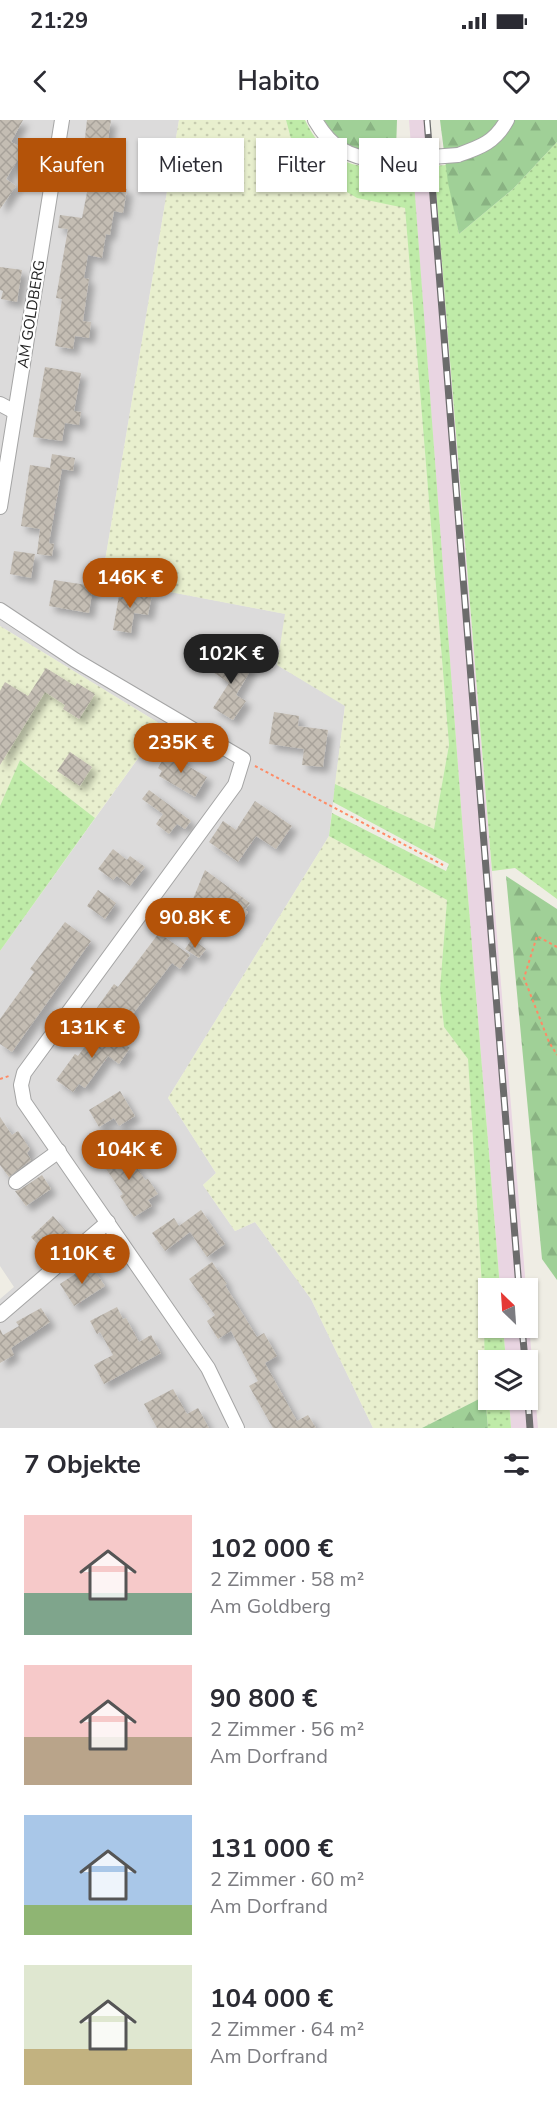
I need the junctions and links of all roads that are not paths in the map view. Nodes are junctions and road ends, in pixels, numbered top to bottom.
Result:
1 (62, 120) edge
2 (315, 120) edge
3 (507, 120) edge
4 (0, 404) edge
5 (15, 412) junction
6 (0, 507) edge
7 (0, 610) edge
8 (58, 1151) junction
9 (16, 1182) dead end
10 (108, 1222) junction
11 (0, 1315) edge
12 (237, 1428) edge

1 - 5 street, AM GOLDBERG
2 - 3 street, bridge
4 - 5 street
5 - 6 street, AM GOLDBERG
7 - 8 street
8 - 9 street
8 - 10 street
10 - 11 street
10 - 12 street

